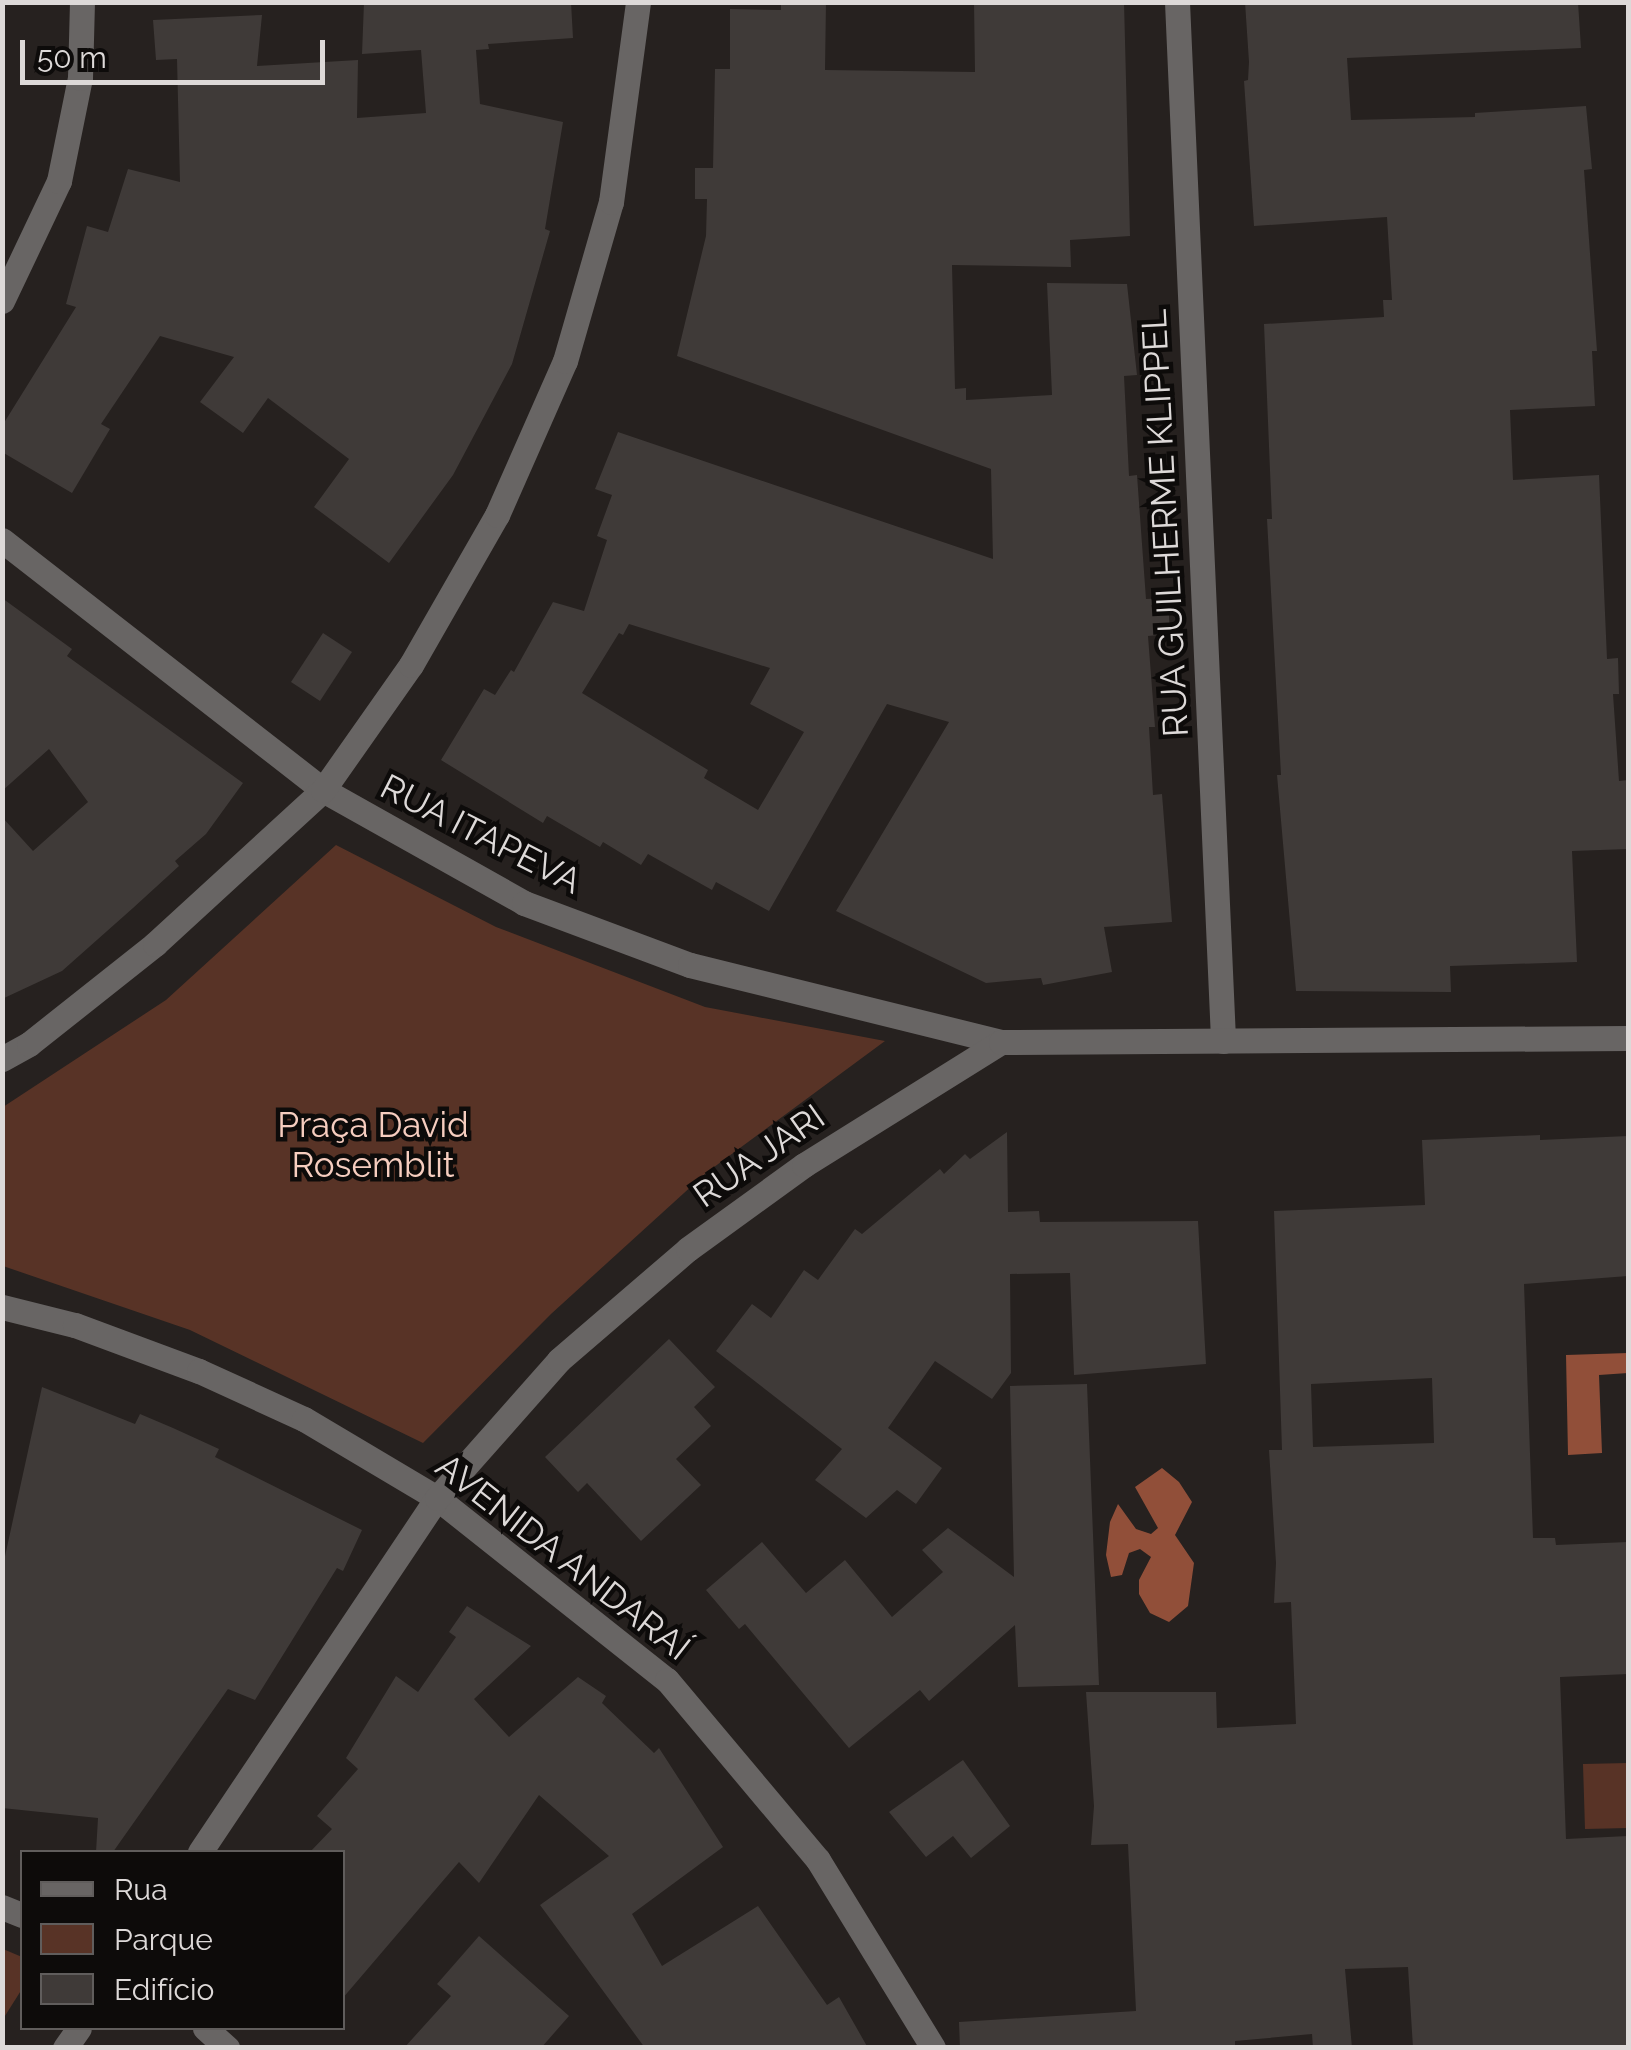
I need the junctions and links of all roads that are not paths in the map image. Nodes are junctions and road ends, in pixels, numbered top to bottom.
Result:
1 (82, 2) edge
2 (638, 2) edge
3 (1176, 2) edge
4 (2, 300) edge
5 (2, 540) edge
6 (323, 790) junction
7 (1628, 1038) edge
8 (1222, 1041) junction
9 (1001, 1042) junction
10 (2, 1059) edge
11 (2, 1307) edge
12 (437, 1498) junction
13 (201, 1850) edge
14 (208, 2030) edge
15 (227, 2048) edge
16 (933, 2048) edge

1 - 4 street
2 - 6 street
3 - 8 street, RUA GUILHERME KLIPPEL
5 - 6 street, RUA ITAPEVA
6 - 9 street, RUA ITAPEVA
6 - 10 street
7 - 8 street
8 - 9 street
9 - 12 street, RUA JARI
11 - 12 street, AVENIDA ANDARAÍ
12 - 13 street, RUA JARI
12 - 16 street, AVENIDA ANDARAÍ
14 - 15 street

